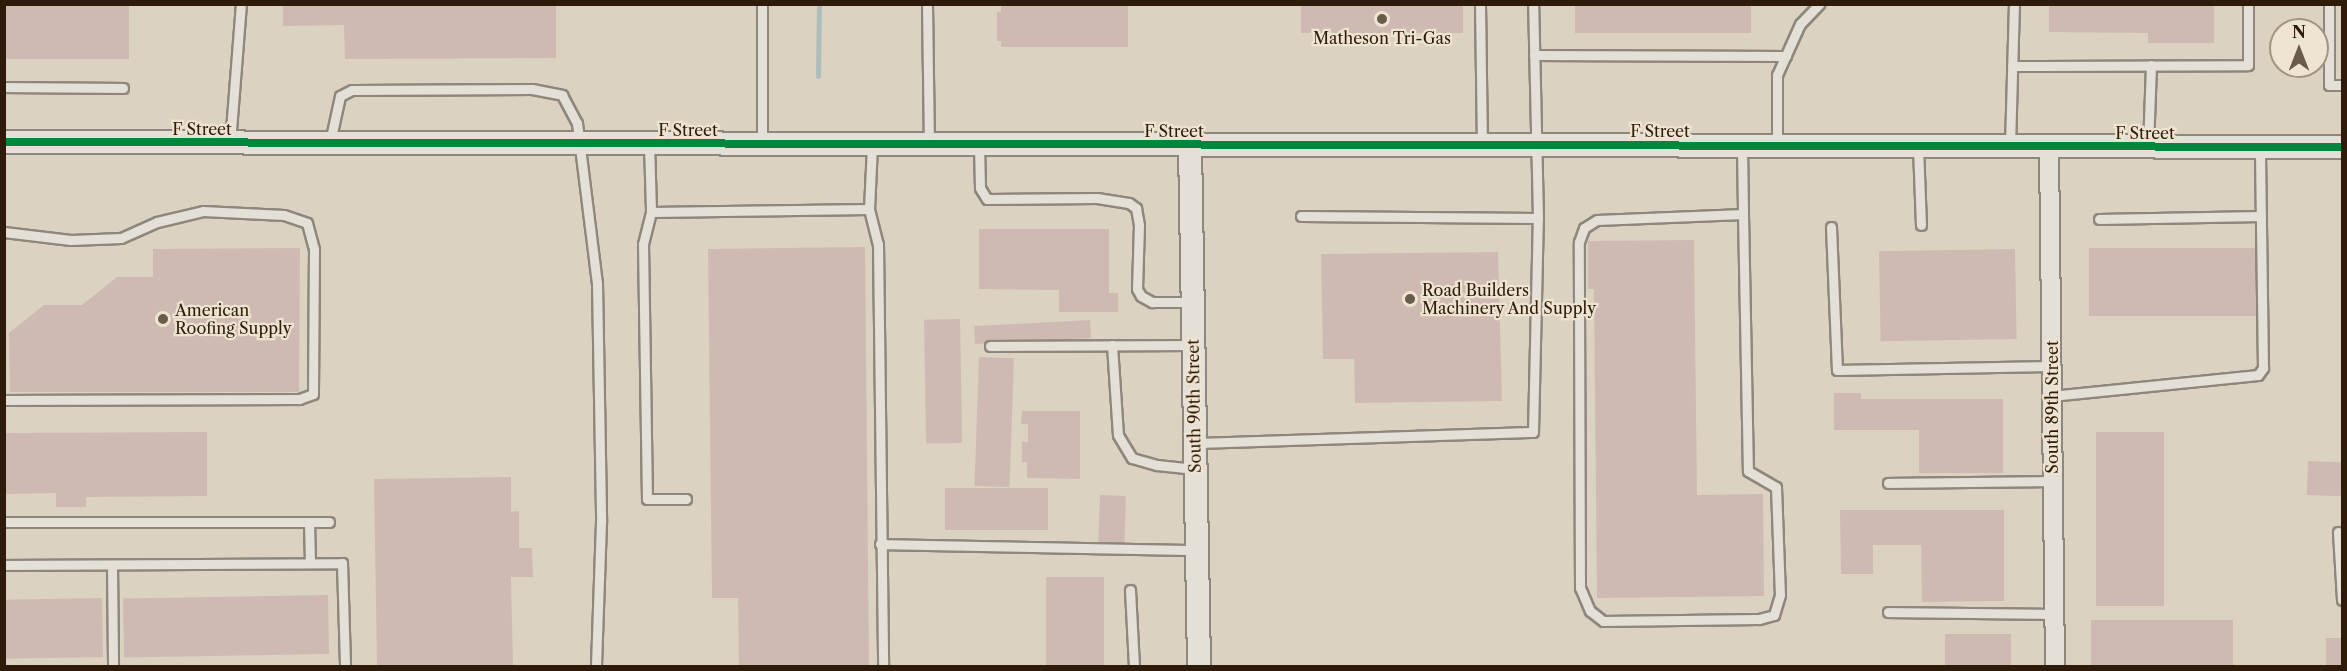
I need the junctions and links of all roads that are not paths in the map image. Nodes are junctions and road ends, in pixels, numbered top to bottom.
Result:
1 (241, 4) edge
2 (762, 4) edge
3 (927, 4) edge
4 (1480, 4) edge
5 (1533, 4) edge
6 (1819, 4) edge
7 (2014, 4) edge
8 (2248, 4) edge
9 (2329, 4) edge
10 (1534, 55) junction
11 (1786, 56) junction
12 (2151, 65) junction
13 (2012, 66) junction
14 (2343, 85) edge
15 (4, 87) edge
16 (123, 88) dead end
17 (4, 142) edge
18 (330, 142) junction
19 (230, 143) junction
20 (581, 143) junction
21 (650, 143) junction
22 (762, 144) junction
23 (872, 144) junction
24 (929, 144) junction
25 (979, 144) junction
26 (1536, 144) junction
27 (1742, 144) junction
28 (1190, 145) junction
29 (1482, 145) junction
30 (1777, 145) junction
31 (1918, 146) junction
32 (2010, 146) junction
33 (2148, 147) junction
34 (2260, 147) junction
35 (2343, 147) edge
36 (2049, 148) junction
37 (869, 209) junction
38 (651, 212) junction
39 (1743, 214) junction
40 (1301, 216) dead end
41 (2261, 216) junction
42 (1538, 219) junction
43 (2099, 219) dead end
44 (1920, 225) dead end
45 (1831, 227) dead end
46 (4, 232) edge
47 (1192, 302) junction
48 (1112, 345) junction
49 (1193, 345) junction
50 (990, 346) dead end
51 (2051, 366) junction
52 (2051, 396) junction
53 (4, 400) edge
54 (1195, 443) junction
55 (1195, 469) junction
56 (2052, 482) junction
57 (1888, 483) dead end
58 (686, 499) dead end
59 (4, 522) edge
60 (309, 522) junction
61 (329, 522) dead end
62 (2338, 532) dead end
63 (880, 544) junction
64 (1196, 550) junction
65 (310, 563) junction
66 (4, 565) edge
67 (112, 565) junction
68 (1130, 590) dead end
69 (2343, 600) edge
70 (1888, 612) dead end
71 (2054, 614) junction
72 (113, 666) edge
73 (345, 666) edge
74 (596, 666) edge
75 (883, 666) edge
76 (1134, 666) edge
77 (1199, 666) edge
78 (2055, 666) edge

1 - 19 lane
2 - 22 lane
3 - 24 lane
4 - 29 lane
5 - 10 lane
6 - 11 lane
7 - 13 lane
8 - 12 lane
9 - 14 lane
10 - 11 lane
10 - 26 lane
11 - 30 lane
12 - 13 lane
12 - 33 lane
13 - 32 lane
15 - 16 lane
17 - 19 street, F Street
18 - 19 street, F Street
18 - 20 street, F Street
18 - 20 lane
20 - 21 street, F Street
20 - 74 lane
21 - 22 street, F Street
21 - 38 lane
22 - 23 street, F Street
23 - 24 street, F Street
23 - 37 lane
24 - 25 street, F Street
25 - 28 street, F Street
25 - 47 lane
26 - 27 street, F Street
26 - 29 street, F Street
26 - 42 lane
27 - 30 street, F Street
27 - 39 lane
28 - 29 street, F Street
28 - 47 street, South 90th Street
30 - 31 street, F Street
31 - 32 street, F Street
31 - 44 lane
32 - 36 street, F Street
33 - 34 street, F Street
33 - 36 street, F Street
34 - 35 street, F Street
34 - 41 lane
36 - 51 street, South 89th Street
37 - 38 lane
37 - 63 lane
38 - 58 lane
39 - 39 lane
40 - 42 lane
41 - 43 lane
41 - 52 lane
42 - 54 lane
45 - 51 lane
46 - 53 lane
47 - 49 street, South 90th Street
48 - 49 lane
48 - 50 lane
48 - 55 lane
49 - 54 street, South 90th Street
51 - 52 street, South 89th Street
52 - 56 street, South 89th Street
54 - 55 street, South 90th Street
55 - 64 street, South 90th Street
56 - 57 lane
56 - 71 street, South 89th Street
59 - 60 lane
60 - 61 lane
60 - 65 lane
62 - 69 lane
63 - 64 lane
63 - 75 lane
64 - 77 street, South 90th Street
65 - 67 lane
65 - 73 lane
66 - 67 lane
67 - 72 lane
68 - 76 lane
70 - 71 lane
71 - 78 street, South 89th Street

